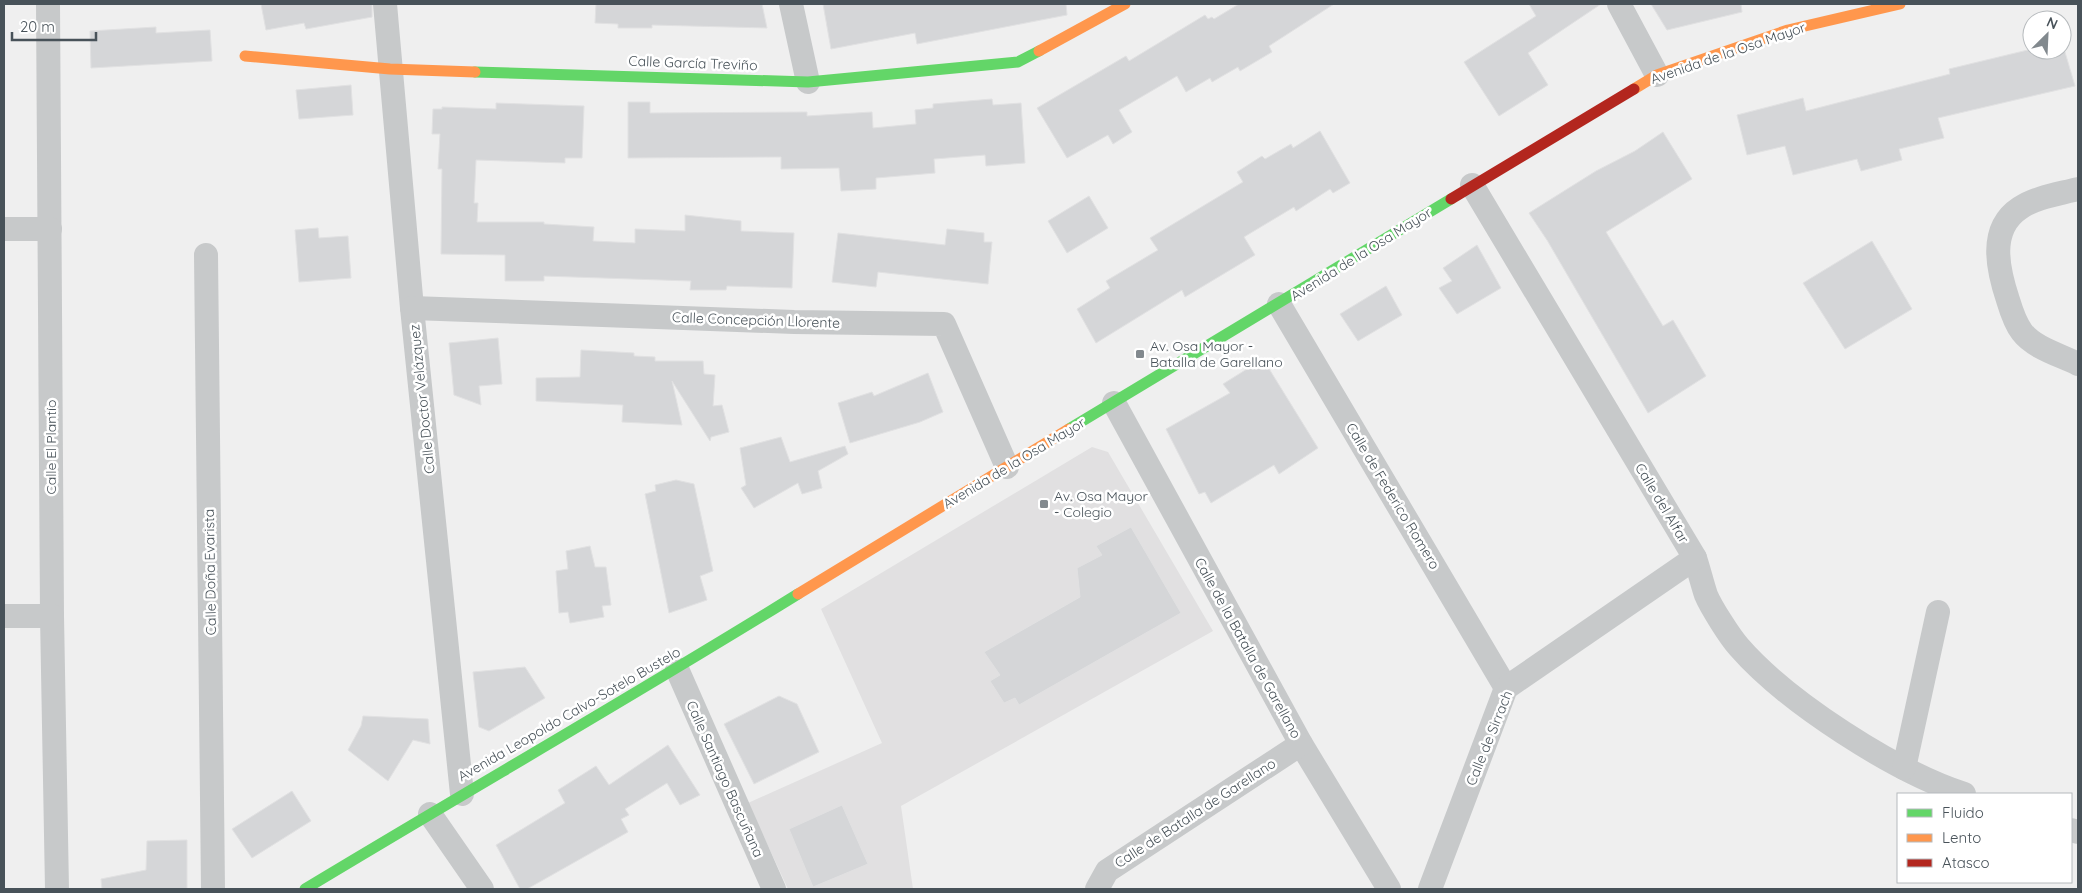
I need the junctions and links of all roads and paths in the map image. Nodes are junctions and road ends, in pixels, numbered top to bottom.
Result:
1 (48, 4) edge
2 (385, 4) edge
3 (790, 4) edge
4 (1125, 4) edge
5 (1619, 4) edge
6 (1900, 4) edge
7 (245, 56) dead end
8 (390, 69) junction
9 (1657, 75) junction
10 (808, 82) junction
11 (1472, 185) junction
12 (2078, 189) edge
13 (4, 229) edge
14 (50, 229) junction
15 (206, 254) dead end
16 (1279, 304) junction
17 (412, 308) junction
18 (2078, 364) edge
19 (1114, 403) junction
20 (1007, 467) junction
21 (1695, 558) junction
22 (848, 563) joint
23 (1938, 612) dead end
24 (4, 616) edge
25 (52, 616) junction
26 (677, 669) junction
27 (1506, 688) junction
28 (1301, 744) junction
29 (1904, 768) junction
30 (1961, 793) edge
31 (462, 794) junction
32 (430, 814) junction
33 (57, 889) edge
34 (213, 889) edge
35 (305, 889) edge
36 (482, 889) edge
37 (774, 889) edge
38 (1097, 889) edge
39 (1389, 889) edge
40 (1430, 889) edge

1 - 14 street, Calle El Plantío
2 - 8 street, Calle Doctor Velázquez
3 - 10 street
4 - 10 main road, Calle García Treviño
5 - 9 street
6 - 9 main road, Avenida de la Osa Mayor
7 - 8 main road, Calle García Treviño
8 - 10 main road, Calle García Treviño
8 - 17 street, Calle Doctor Velázquez
9 - 11 main road, Avenida de la Osa Mayor
11 - 16 main road, Avenida de la Osa Mayor
11 - 21 street, Calle del Alfar
12 - 18 street
13 - 14 street
14 - 25 street, Calle El Plantío
15 - 34 street, Calle Doña Evarista
16 - 19 main road, Avenida de la Osa Mayor
16 - 27 street, Calle de Federico Romero
17 - 20 street, Calle Concepción Llorente
17 - 31 street, Calle Doctor Velázquez
19 - 20 main road, Avenida de la Osa Mayor
19 - 28 street, Calle de la Batalla de Garellano
20 - 22 main road, Avenida de la Osa Mayor
21 - 27 street, Calle de Sirrach
21 - 29 street, Calle del Alfar
22 - 26 main road, Avenida Leopoldo Calvo-Sotelo Bustelo
23 - 29 street
24 - 25 street
25 - 33 street, Calle El Plantío
26 - 31 main road, Avenida Leopoldo Calvo-Sotelo Bustelo
26 - 37 street, Calle Santiago Bascuñana
27 - 40 street, Calle de Sirrach
28 - 38 street, Calle de Batalla de Garellano
28 - 39 street, Calle de la Batalla de Garellano
29 - 30 street, Calle del Alfar
31 - 32 main road, Avenida Leopoldo Calvo-Sotelo Bustelo
32 - 35 main road, Avenida Leopoldo Calvo-Sotelo Bustelo
32 - 36 street

